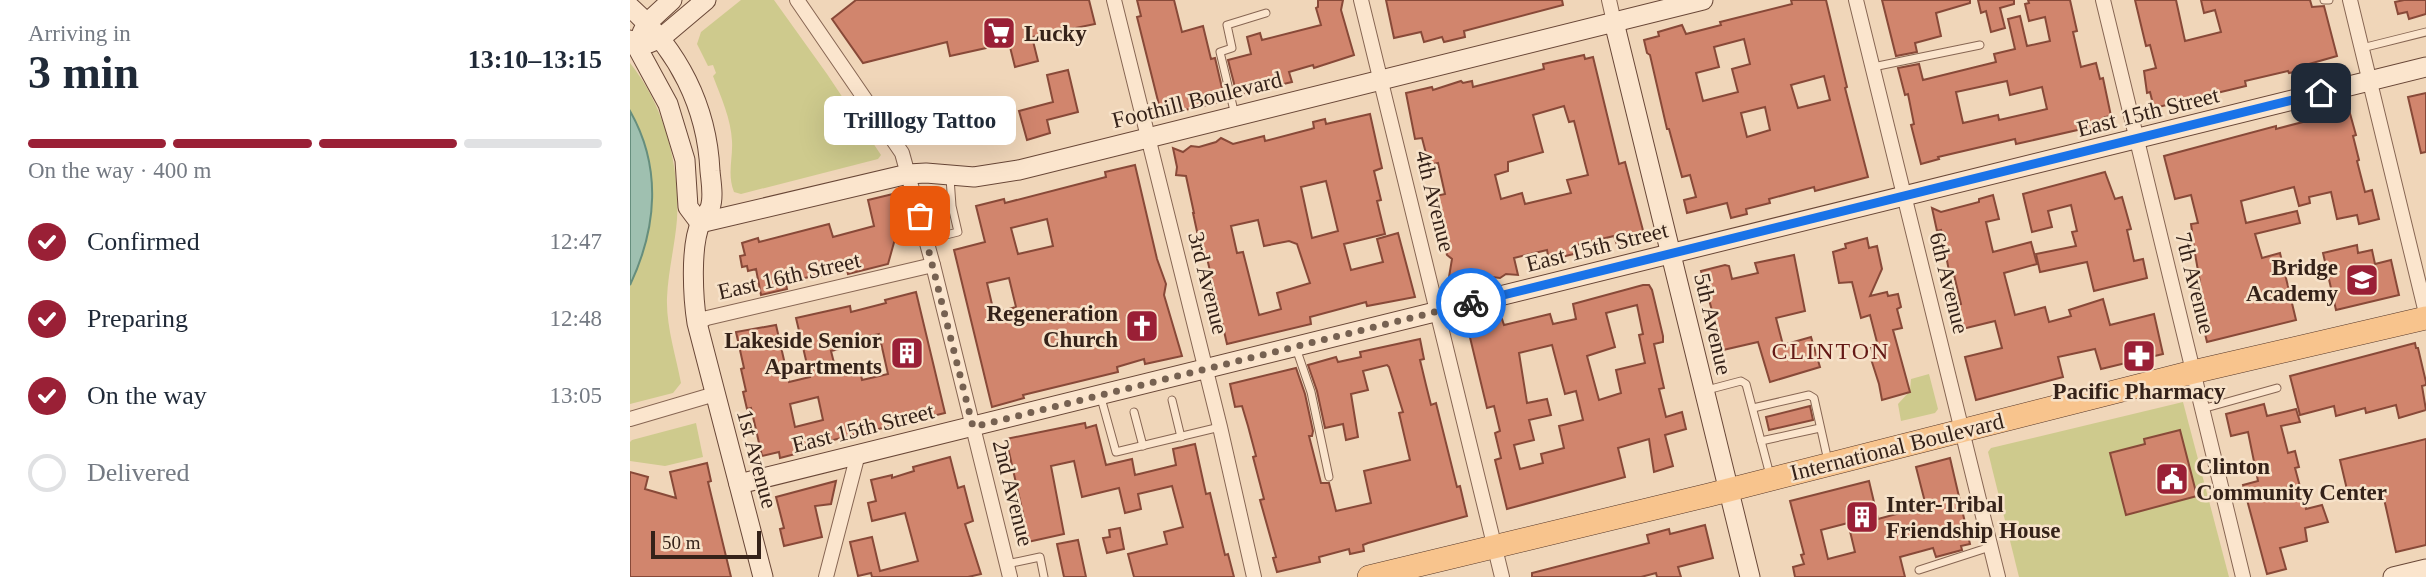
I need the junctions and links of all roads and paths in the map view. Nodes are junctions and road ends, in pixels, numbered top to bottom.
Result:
1 (673, 0) edge
2 (706, 0) edge
3 (797, 0) edge
4 (1114, 0) edge
5 (1361, 0) edge
6 (1609, 0) edge
7 (1703, 0) edge
8 (1856, 0) edge
9 (2103, 0) edge
10 (2350, 0) edge
11 (630, 6) edge
12 (1266, 13) dead end
13 (1614, 22) junction
14 (647, 23) junction
15 (2426, 32) edge
16 (661, 38) junction
17 (633, 43) edge
18 (1980, 45) dead end
19 (2362, 48) junction
20 (1872, 67) junction
21 (2426, 67) edge
22 (1381, 80) junction
23 (2370, 81) junction
24 (1235, 116) junction
25 (1148, 137) junction
26 (2137, 139) junction
27 (908, 174) junction
28 (950, 175) junction
29 (1904, 197) junction
30 (700, 223) junction
31 (926, 240) junction
32 (1672, 254) junction
33 (933, 265) junction
34 (1438, 311) junction
35 (2426, 315) edge
36 (697, 323) junction
37 (1296, 347) junction
38 (1206, 369) junction
39 (2193, 372) junction
40 (2277, 388) dead end
41 (1704, 390) junction
42 (715, 394) junction
43 (1101, 395) junction
44 (1172, 400) dead end
45 (1753, 408) junction
46 (2201, 410) junction
47 (1134, 412) dead end
48 (630, 419) edge
49 (973, 427) junction
50 (1220, 427) junction
51 (1820, 428) junction
52 (1962, 430) junction
53 (1181, 437) junction
54 (1761, 441) junction
55 (1143, 446) junction
56 (858, 454) junction
57 (1829, 465) junction
58 (1329, 477) dead end
59 (1770, 479) junction
60 (739, 484) junction
61 (1728, 490) junction
62 (1495, 545) junction
63 (1991, 546) junction
64 (2426, 569) edge
65 (1919, 570) dead end
66 (1008, 571) edge
67 (763, 577) edge
68 (826, 577) edge
69 (1044, 577) edge
70 (1254, 577) edge
71 (1369, 577) edge
72 (1503, 577) edge
73 (1750, 577) edge
74 (1998, 577) edge
75 (2243, 577) edge
76 (2393, 577) edge

1 - 14 main road
2 - 16 main road
3 - 27 street, 2nd Avenue
4 - 25 street, 3rd Avenue
5 - 22 street, 4th Avenue
6 - 13 street, 5th Avenue
7 - 13 main road, Foothill Boulevard
8 - 20 street, 6th Avenue
9 - 26 street, 7th Avenue
10 - 19 street
11 - 14 main road, 1st Avenue
12 - 24 lane
13 - 22 main road, Foothill Boulevard
13 - 32 main road, 5th Avenue
14 - 16 main road, 1st Avenue
14 - 17 main road
15 - 19 lane
16 - 17 main road
16 - 30 main road, 1st Avenue
17 - 30 main road
18 - 20 lane
19 - 23 street
20 - 29 street, 6th Avenue
21 - 23 main road, East 15th Street
22 - 24 main road, Foothill Boulevard
22 - 34 street, 4th Avenue
23 - 26 main road, East 15th Street
23 - 35 street
24 - 25 main road, Foothill Boulevard
25 - 28 main road, Foothill Boulevard
25 - 38 street, 3rd Avenue
26 - 29 main road, East 15th Street
26 - 39 street, 7th Avenue
27 - 28 main road, Foothill Boulevard
27 - 30 main road, Foothill Boulevard
27 - 31 street, 2nd Avenue
28 - 31 lane
29 - 32 main road, East 15th Street
29 - 52 street, 6th Avenue
30 - 36 main road, 1st Avenue
31 - 33 street, 2nd Avenue
32 - 34 main road, East 15th Street
32 - 41 main road, 5th Avenue
33 - 36 street, East 16th Street
33 - 49 street, 2nd Avenue
34 - 37 main road, East 15th Street
34 - 62 street, 4th Avenue
35 - 39 main road, International Boulevard
36 - 42 main road, 1st Avenue
37 - 38 main road, East 15th Street
37 - 58 lane
38 - 43 main road, East 15th Street
38 - 50 street, 3rd Avenue
39 - 46 street, 7th Avenue
39 - 52 main road, International Boulevard
40 - 46 lane
41 - 45 lane
41 - 61 main road, 5th Avenue
42 - 48 street
42 - 60 main road, 1st Avenue
43 - 49 main road, East 15th Street
43 - 55 lane
44 - 53 lane
45 - 51 lane
45 - 54 lane
46 - 75 street, 7th Avenue
47 - 55 lane
49 - 56 main road, East 15th Street
49 - 66 street, 2nd Avenue
50 - 53 lane
50 - 70 street, 3rd Avenue
51 - 54 lane
51 - 57 lane
52 - 57 main road, International Boulevard
52 - 63 street, 6th Avenue
53 - 55 lane
54 - 59 lane
56 - 60 main road, East 15th Street
56 - 68 street
57 - 59 main road, International Boulevard
59 - 61 main road, International Boulevard
60 - 67 main road, 1st Avenue
61 - 62 main road, International Boulevard
61 - 73 main road, 5th Avenue
62 - 71 main road, International Boulevard
62 - 72 street, 4th Avenue
63 - 65 lane
63 - 74 street, 6th Avenue
64 - 76 main road
66 - 69 lane

